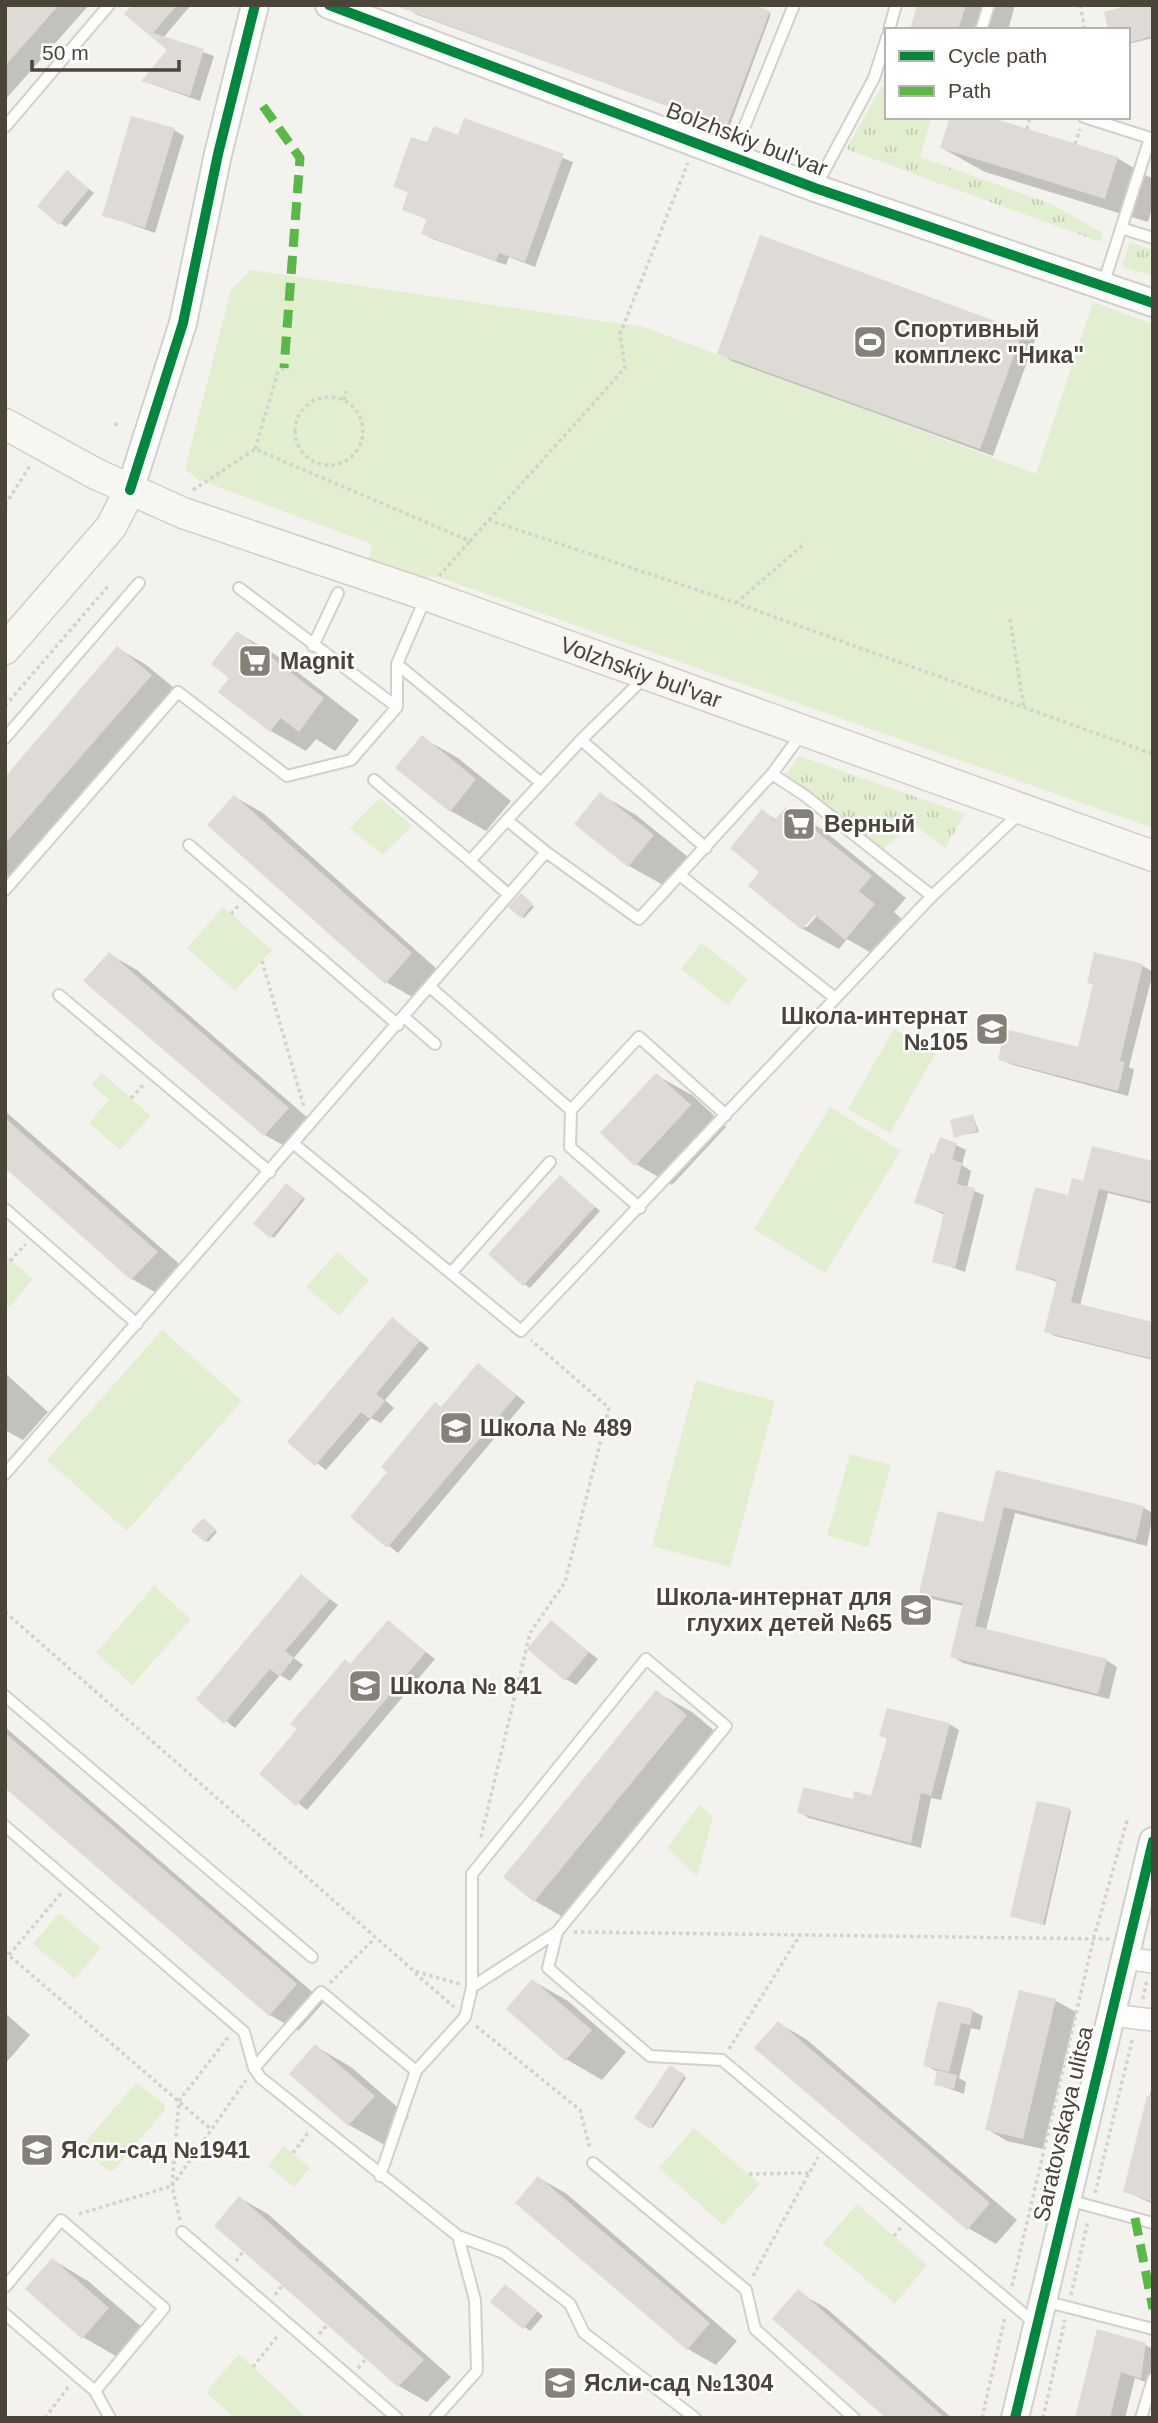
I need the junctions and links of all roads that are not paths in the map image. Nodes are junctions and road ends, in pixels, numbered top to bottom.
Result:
1 (109, 5) edge
2 (256, 5) edge
3 (329, 5) edge
4 (794, 5) edge
5 (896, 5) edge
6 (989, 5) edge
7 (890, 28) edge
8 (982, 28) edge
9 (885, 43) edge
10 (1091, 119) edge
11 (5, 127) edge
12 (1152, 136) edge
13 (732, 156) junction
14 (815, 188) junction
15 (1121, 228) junction
16 (1153, 238) edge
17 (1103, 285) junction
18 (1153, 303) edge
19 (5, 424) edge
20 (130, 490) junction
21 (139, 583) dead end
22 (432, 587) junction
23 (239, 588) dead end
24 (338, 593) dead end
25 (7, 644) edge
26 (313, 646) junction
27 (397, 664) junction
28 (647, 675) junction
29 (397, 706) junction
30 (804, 731) junction
31 (5, 738) edge
32 (581, 740) junction
33 (772, 774) junction
34 (374, 780) dead end
35 (540, 782) junction
36 (1024, 810) junction
37 (507, 820) junction
38 (189, 845) dead end
39 (706, 848) junction
40 (546, 852) junction
41 (1153, 856) edge
42 (470, 861) junction
43 (681, 876) junction
44 (5, 890) edge
45 (509, 895) junction
46 (932, 896) junction
47 (430, 987) junction
48 (58, 995) dead end
49 (835, 998) junction
50 (401, 1021) junction
51 (435, 1044) dead end
52 (571, 1110) junction
53 (726, 1115) junction
54 (294, 1144) junction
55 (550, 1162) dead end
56 (270, 1172) junction
57 (640, 1208) junction
58 (5, 1209) edge
59 (450, 1273) junction
60 (137, 1324) junction
61 (7, 1468) edge
62 (5, 1696) edge
63 (5, 1826) edge
64 (1153, 1841) edge
65 (557, 1932) junction
66 (1126, 1949) junction
67 (313, 1957) dead end
68 (1152, 1962) edge
69 (472, 1987) junction
70 (1110, 2015) junction
71 (1145, 2020) edge
72 (254, 2068) junction
73 (416, 2071) junction
74 (593, 2163) road end
75 (380, 2176) junction
76 (1079, 2203) junction
77 (1153, 2223) edge
78 (182, 2232) road end
79 (458, 2236) junction
80 (5, 2287) edge
81 (1039, 2313) junction
82 (5, 2314) edge
83 (1153, 2329) edge
84 (1153, 2379) edge
85 (95, 2391) junction
86 (110, 2418) edge
87 (397, 2418) edge
88 (435, 2418) edge
89 (695, 2418) edge
90 (854, 2418) edge
91 (1015, 2418) edge
92 (1141, 2418) edge

1 - 11 lane
2 - 20 street
3 - 13 street, Bolzhskiy bul'var
4 - 13 lane
5 - 7 lane
6 - 8 lane
9 - 14 lane
10 - 12 lane
12 - 15 lane
13 - 14 street, Bolzhskiy bul'var
14 - 17 street, Bolzhskiy bul'var
15 - 16 lane
15 - 17 lane
17 - 18 street, Bolzhskiy bul'var
19 - 20 main road, Volzhskiy bul'var
20 - 22 main road, Volzhskiy bul'var
20 - 25 main road
21 - 31 lane
22 - 27 lane
22 - 28 main road, Volzhskiy bul'var
23 - 26 lane
24 - 26 lane
26 - 29 lane
27 - 29 lane
27 - 35 lane
28 - 30 main road, Volzhskiy bul'var
28 - 32 lane
29 - 44 lane
30 - 33 lane
30 - 36 main road, Volzhskiy bul'var
32 - 35 lane
32 - 39 lane
33 - 39 lane
33 - 46 lane
34 - 42 lane
35 - 37 lane
36 - 41 main road, Volzhskiy bul'var
36 - 46 lane
37 - 40 lane
37 - 42 lane
38 - 50 lane
39 - 43 lane
40 - 43 lane
40 - 45 lane
42 - 45 lane
43 - 49 lane
45 - 47 lane
46 - 49 lane
47 - 50 lane
47 - 52 lane
48 - 56 lane
49 - 53 lane
50 - 51 lane
50 - 54 lane
52 - 53 lane
52 - 57 lane
53 - 57 lane
54 - 56 lane
54 - 59 lane
55 - 59 lane
56 - 60 lane
57 - 59 lane
58 - 60 lane
60 - 61 lane
62 - 67 lane
63 - 72 lane
64 - 66 street, Saratovskaya ulitsa
65 - 69 lane
65 - 69 lane
65 - 81 lane
66 - 68 street
66 - 70 street, Saratovskaya ulitsa
69 - 73 lane
70 - 71 street
70 - 76 street, Saratovskaya ulitsa
72 - 73 lane
72 - 75 lane
73 - 75 lane
74 - 90 lane
75 - 79 lane
76 - 77 lane
76 - 81 street, Saratovskaya ulitsa
78 - 87 lane
79 - 88 lane
79 - 89 lane
80 - 85 lane
81 - 83 lane
81 - 91 street, Saratovskaya ulitsa
82 - 85 lane
84 - 92 lane
85 - 86 lane

